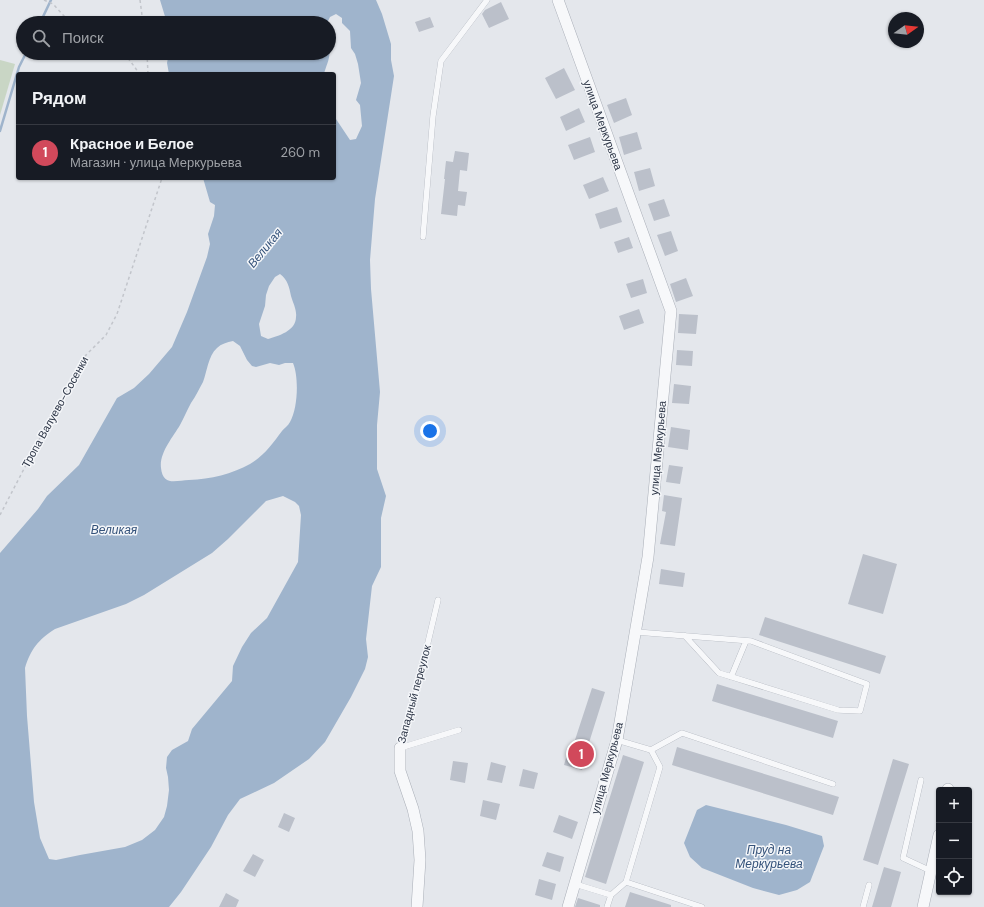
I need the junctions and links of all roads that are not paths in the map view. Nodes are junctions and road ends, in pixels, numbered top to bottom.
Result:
1 (487, 0) edge
2 (558, 0) edge
3 (423, 237) dead end
4 (438, 600) dead end
5 (636, 632) junction
6 (686, 636) junction
7 (746, 641) junction
8 (731, 677) junction
9 (459, 730) dead end
10 (617, 740) junction
11 (400, 748) junction
12 (651, 750) junction
13 (921, 780) dead end
14 (833, 784) dead end
15 (936, 851) edge
16 (932, 872) junction
17 (626, 882) junction
18 (575, 884) junction
19 (869, 886) dead end
20 (611, 895) junction
21 (417, 907) edge
22 (568, 907) edge
23 (608, 907) edge
24 (702, 907) edge
25 (864, 907) edge
26 (923, 907) edge

1 - 3 lane
2 - 5 street, улица Меркурьева
4 - 11 lane, Западный переулок
5 - 6 lane
5 - 10 street, улица Меркурьева
6 - 7 lane
6 - 8 lane
7 - 8 lane
7 - 8 lane
9 - 11 lane
10 - 12 lane
10 - 18 street, улица Меркурьева
11 - 21 street, Западный переулок
12 - 14 lane
12 - 17 lane
13 - 16 lane
15 - 16 street
16 - 26 street
17 - 20 lane
17 - 24 lane
18 - 20 lane
18 - 22 street, улица Меркурьева
19 - 25 lane
20 - 23 lane

